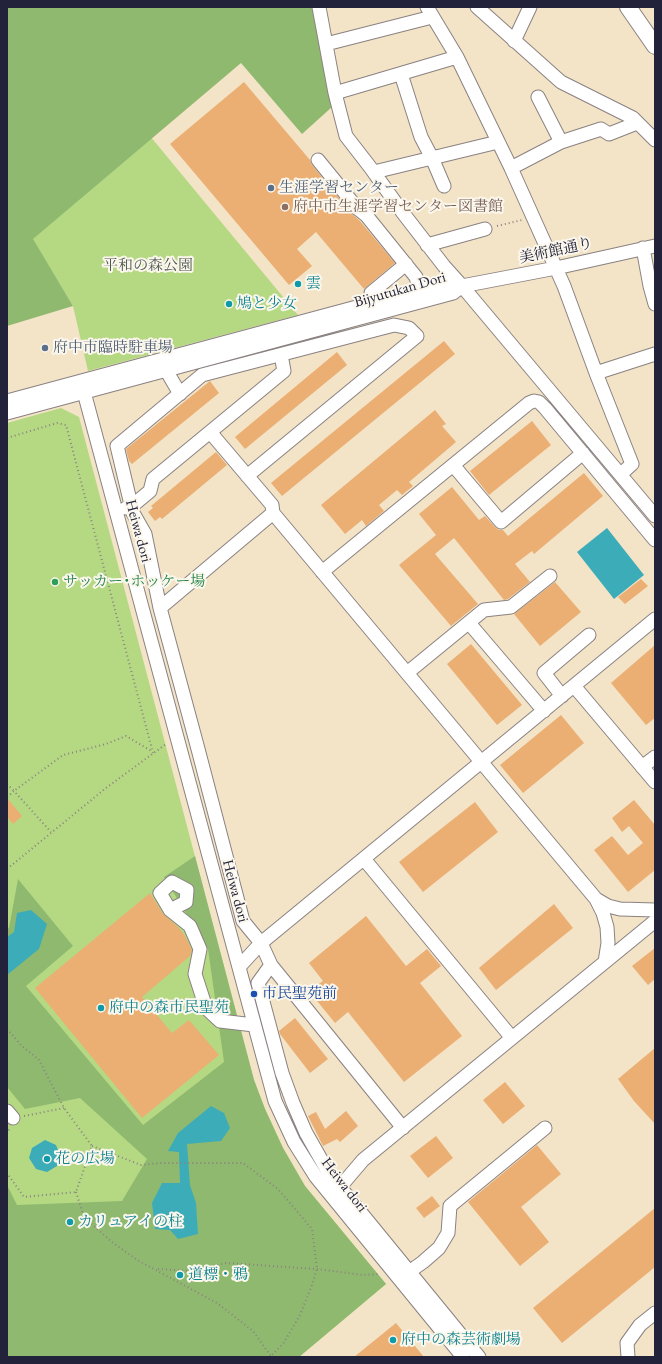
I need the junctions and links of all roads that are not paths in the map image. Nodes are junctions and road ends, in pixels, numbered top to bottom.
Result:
1 (319, 7) edge
2 (477, 7) edge
3 (530, 7) edge
4 (628, 7) edge
5 (430, 12) edge
6 (514, 41) junction
7 (326, 44) junction
8 (655, 46) edge
9 (457, 57) junction
10 (401, 74) junction
11 (335, 93) junction
12 (538, 96) dead end
13 (637, 123) junction
14 (655, 140) edge
15 (498, 142) junction
16 (561, 142) junction
17 (432, 158) junction
18 (318, 160) dead end
19 (511, 168) junction
20 (374, 172) junction
21 (444, 186) dead end
22 (485, 229) road end
23 (427, 245) junction
24 (649, 247) edge
25 (406, 264) junction
26 (556, 268) junction
27 (462, 286) junction
28 (421, 296) junction
29 (373, 303) junction
30 (655, 304) edge
31 (288, 331) junction
32 (238, 345) junction
33 (287, 353) junction
34 (652, 355) edge
35 (166, 370) junction
36 (596, 373) junction
37 (83, 387) junction
38 (180, 394) junction
39 (7, 401) edge
40 (7, 413) edge
41 (210, 432) junction
42 (582, 453) junction
43 (453, 465) junction
44 (621, 474) junction
45 (248, 476) junction
46 (132, 506) junction
47 (116, 511) junction
48 (273, 514) junction
49 (654, 514) edge
50 (655, 540) edge
51 (322, 572) junction
52 (550, 576) dead end
53 (160, 608) junction
54 (655, 620) edge
55 (470, 623) junction
56 (588, 635) dead end
57 (406, 673) junction
58 (574, 686) junction
59 (562, 696) junction
60 (544, 711) junction
61 (655, 757) edge
62 (481, 762) junction
63 (642, 767) junction
64 (655, 782) edge
65 (364, 859) junction
66 (596, 899) junction
67 (170, 910) dead end
68 (655, 910) edge
69 (655, 921) edge
70 (261, 943) junction
71 (605, 962) junction
72 (271, 965) junction
73 (238, 966) junction
74 (254, 1025) junction
75 (512, 1038) junction
76 (403, 1128) junction
77 (545, 1128) dead end
78 (340, 1187) junction
79 (409, 1272) junction
80 (655, 1313) edge
81 (463, 1357) edge
82 (479, 1357) edge
83 (628, 1357) edge

1 - 7 street
2 - 6 street
3 - 6 street
4 - 8 main road
5 - 7 street
5 - 9 street
6 - 13 street
7 - 11 street
9 - 10 street
9 - 15 street
10 - 11 street
10 - 17 street
11 - 20 street
12 - 16 street
13 - 14 street
13 - 16 street
15 - 17 street
15 - 19 street
16 - 19 street
17 - 20 street
17 - 21 street
18 - 25 street
19 - 26 street
20 - 23 street
22 - 23 street
23 - 27 street
24 - 26 street, 美術館通り
24 - 30 street
25 - 28 street
25 - 29 street
26 - 27 street, 美術館通り
26 - 36 street
27 - 28 street, Bijyutukan Dori
27 - 44 street
28 - 29 street, Bijyutukan Dori
28 - 31 street, Bijyutukan Dori
29 - 31 street, Bijyutukan Dori
31 - 32 street, Bijyutukan Dori
31 - 33 street
32 - 35 street, Bijyutukan Dori
32 - 37 street, Bijyutukan Dori
33 - 38 street
33 - 41 street
33 - 45 street
34 - 36 street
35 - 37 street, Bijyutukan Dori
35 - 38 street
36 - 44 street
37 - 39 street, Bijyutukan Dori
37 - 40 street, Bijyutukan Dori
37 - 47 street, Heiwa dori
38 - 46 street
41 - 45 street
41 - 46 street
42 - 43 street
42 - 43 street
42 - 50 street
43 - 51 street
44 - 49 street
45 - 48 street
46 - 47 street
46 - 53 street
47 - 73 street, Heiwa dori
48 - 51 street
48 - 53 street
51 - 57 street
52 - 55 street
53 - 70 street
54 - 58 street
55 - 57 street
55 - 60 street
56 - 59 street
57 - 62 street
58 - 59 street
58 - 63 street
59 - 60 street
60 - 62 street
61 - 63 street
62 - 65 street
62 - 66 street
63 - 64 street
65 - 70 street
65 - 75 street
66 - 68 street
66 - 71 street
67 - 74 street
69 - 71 street
70 - 72 street
70 - 73 street
71 - 75 street
72 - 76 street
72 - 78 street
73 - 74 street, Heiwa dori
74 - 81 street, Heiwa dori
75 - 76 street
76 - 78 street
77 - 79 street
78 - 79 street
79 - 82 street
80 - 83 street

